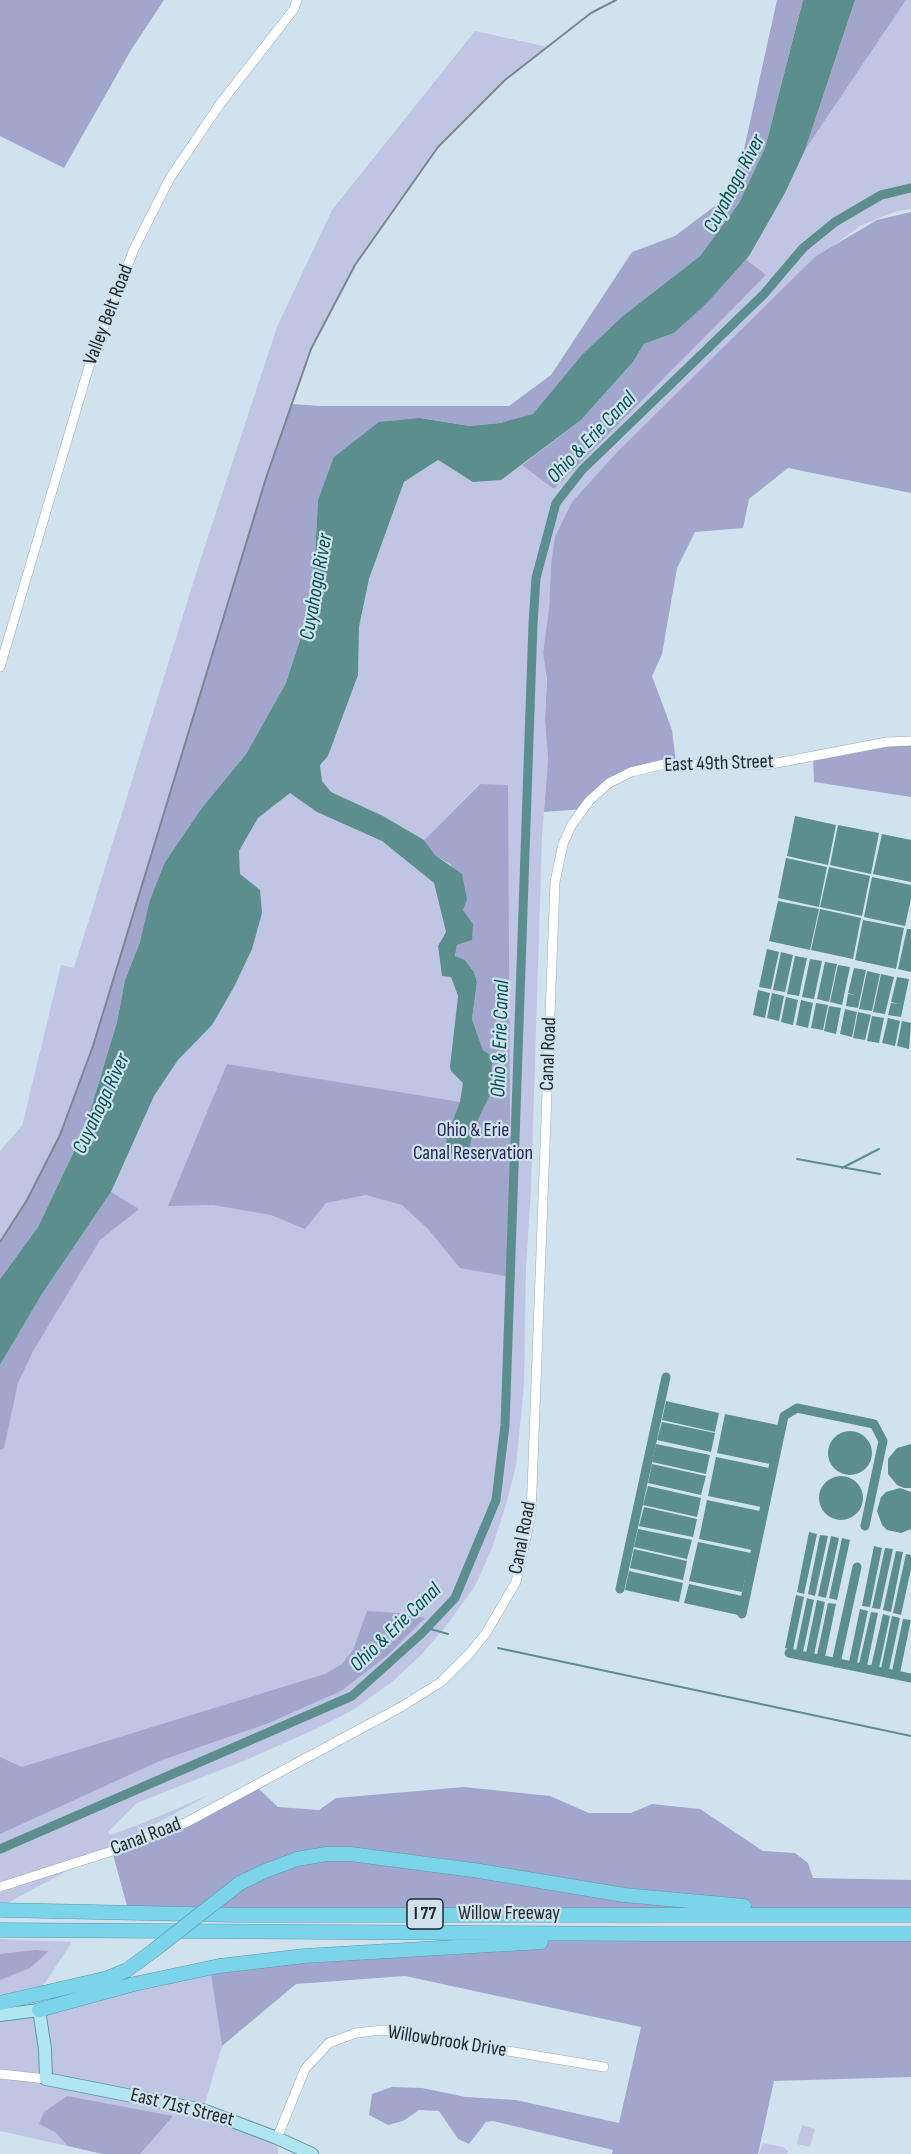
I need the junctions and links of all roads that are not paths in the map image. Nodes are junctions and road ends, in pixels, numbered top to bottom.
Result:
1 (297, 0) edge
2 (0, 667) edge
3 (911, 741) edge
4 (555, 882) joint
5 (0, 1887) edge
6 (0, 1910) edge
7 (824, 1914) junction
8 (911, 1915) edge
9 (0, 1930) edge
10 (663, 1934) junction
11 (911, 1934) edge
12 (0, 2003) edge
13 (39, 2010) junction
14 (0, 2015) edge
15 (604, 2067) dead end
16 (0, 2074) edge
17 (46, 2079) junction
18 (277, 2138) junction
19 (312, 2154) edge

1 - 2 street, Valley Belt Road
3 - 4 street, East 49th Street
4 - 5 street, Canal Road
6 - 7 highway, Willow Freeway / I 77
7 - 8 highway, Willow Freeway / I 77
7 - 12 highway, bridge
9 - 10 highway, Willow Freeway / I 77
10 - 11 highway, Willow Freeway / I 77
10 - 13 highway
13 - 14 main road
13 - 17 main road
15 - 18 street, Willowbrook Drive
16 - 17 street, East 71st Street
17 - 18 main road, East 71st Street
18 - 19 main road, East 71st Street

